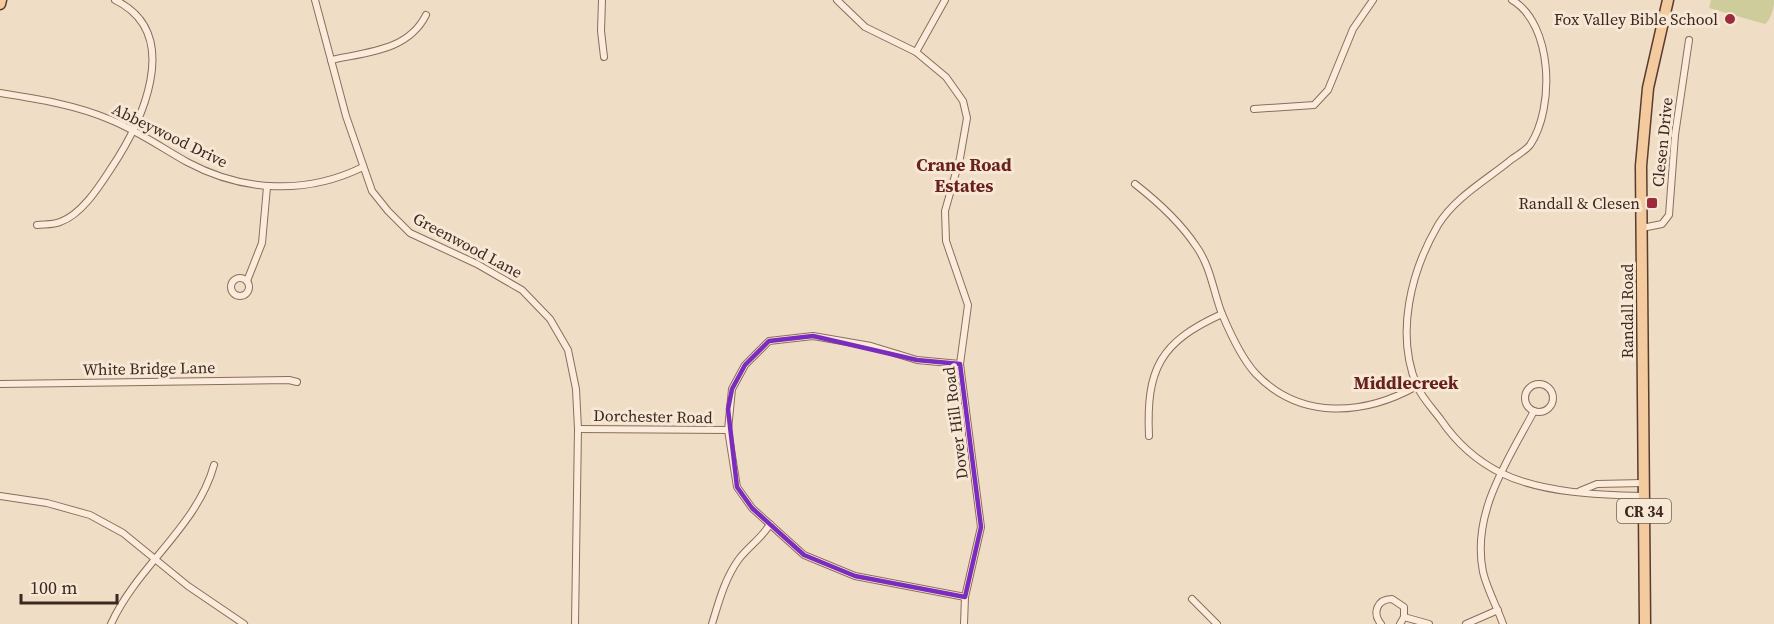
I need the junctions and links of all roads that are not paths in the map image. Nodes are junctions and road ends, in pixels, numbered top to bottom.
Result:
1 (115, 0) edge
2 (315, 0) edge
3 (602, 0) edge
4 (837, 0) edge
5 (945, 0) edge
6 (1373, 0) edge
7 (1512, 0) edge
8 (1527, 0) edge
9 (1668, 0) edge
10 (1522, 6) junction
11 (426, 15) dead end
12 (1689, 40) dead end
13 (915, 52) junction
14 (604, 57) dead end
15 (331, 60) junction
16 (0, 93) edge
17 (1254, 109) dead end
18 (133, 130) junction
19 (363, 167) junction
20 (1136, 184) dead end
21 (267, 187) junction
22 (37, 225) dead end
23 (1642, 228) junction
24 (247, 281) dead end
25 (1222, 314) junction
26 (960, 364) junction
27 (297, 382) dead end
28 (0, 384) edge
29 (1417, 386) junction
30 (1534, 411) junction
31 (578, 429) junction
32 (728, 430) junction
33 (1149, 436) dead end
34 (214, 465) dead end
35 (1501, 473) junction
36 (1643, 483) junction
37 (1580, 491) junction
38 (0, 496) edge
39 (1644, 496) junction
40 (770, 524) junction
41 (156, 558) junction
42 (964, 597) junction
43 (1192, 599) dead end
44 (1498, 610) junction
45 (1404, 617) junction
46 (111, 624) edge
47 (244, 624) edge
48 (575, 624) edge
49 (712, 624) edge
50 (964, 624) edge
51 (1217, 624) edge
52 (1381, 624) edge
53 (1400, 624) edge
54 (1429, 624) edge
55 (1466, 624) edge
56 (1503, 624) edge
57 (1645, 624) edge

1 - 18 street
2 - 15 street, Greenwood Lane
3 - 14 street
4 - 13 street, Dover Hill Road
5 - 13 street
6 - 17 street
7 - 10 street
8 - 10 street
9 - 23 main road, Randall Road / CR 34
10 - 29 street
11 - 15 street
12 - 23 street, Clesen Drive
13 - 26 street, Dover Hill Road
15 - 19 street, Greenwood Lane
16 - 18 street, Abbeywood Drive
18 - 21 street, Abbeywood Drive
18 - 22 street
19 - 21 street, Abbeywood Drive
19 - 31 street, Greenwood Lane
20 - 25 street
21 - 24 street
23 - 36 main road, Randall Road / CR 34
25 - 29 street
25 - 33 street
26 - 32 street
26 - 42 street, Dover Hill Road
27 - 28 street, White Bridge Lane
29 - 35 street
30 - 30 street
30 - 35 street
31 - 32 street, Dorchester Road
31 - 48 street, Greenwood Lane
32 - 40 street
34 - 41 street
35 - 37 street
35 - 44 street
36 - 37 street
36 - 39 main road, Randall Road / CR 34
37 - 39 street
38 - 41 street
39 - 57 main road, Randall Road / CR 34
40 - 42 street
40 - 49 street
41 - 46 street
41 - 47 street
42 - 50 street, Dover Hill Road
43 - 51 street
44 - 55 street
44 - 56 street
45 - 52 street
45 - 53 street
45 - 54 street

